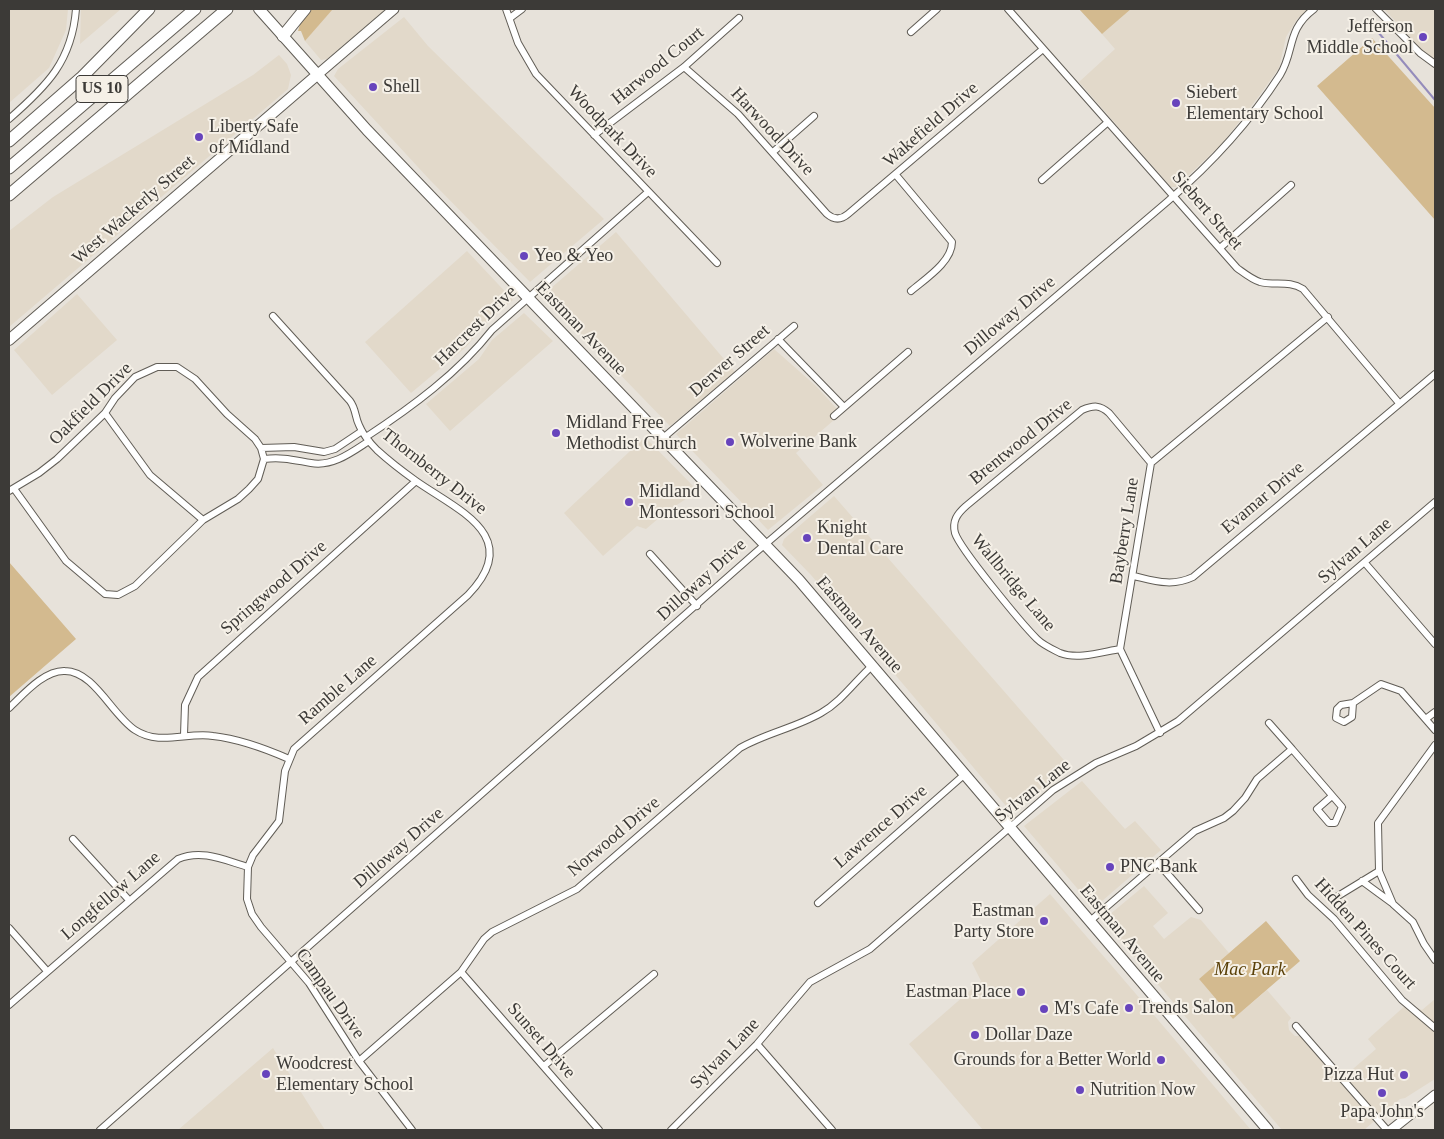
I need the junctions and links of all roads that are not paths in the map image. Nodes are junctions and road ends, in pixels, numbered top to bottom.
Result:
1 (76, 9) edge
2 (149, 9) edge
3 (195, 9) edge
4 (226, 9) edge
5 (259, 9) edge
6 (305, 9) edge
7 (394, 9) edge
8 (506, 9) edge
9 (522, 9) edge
10 (937, 9) edge
11 (1008, 9) edge
12 (1314, 9) edge
13 (1376, 9) edge
14 (510, 18) junction
15 (739, 18) dead end
16 (911, 32) dead end
17 (283, 36) junction
18 (1043, 49) junction
19 (1435, 64) edge
20 (684, 67) junction
21 (317, 75) junction
22 (814, 116) dead end
23 (9, 118) edge
24 (1108, 122) junction
25 (594, 135) junction
26 (9, 141) edge
27 (773, 152) junction
28 (9, 168) edge
29 (896, 175) junction
30 (1042, 180) dead end
31 (1291, 185) dead end
32 (648, 192) junction
33 (9, 195) edge
34 (1174, 196) junction
35 (837, 219) joint
36 (1220, 248) junction
37 (716, 263) dead end
38 (911, 291) dead end
39 (528, 297) junction
40 (273, 316) dead end
41 (1328, 317) junction
42 (794, 326) dead end
43 (778, 339) junction
44 (9, 340) edge
45 (908, 352) dead end
46 (1435, 374) edge
47 (1399, 403) junction
48 (844, 407) junction
49 (105, 413) junction
50 (834, 416) dead end
51 (366, 436) junction
52 (663, 438) junction
53 (262, 448) junction
54 (264, 459) junction
55 (1151, 463) junction
56 (416, 481) junction
57 (12, 491) edge
58 (1434, 504) edge
59 (203, 520) junction
60 (954, 522) joint
61 (765, 544) junction
62 (650, 554) dead end
63 (488, 560) joint
64 (1365, 563) junction
65 (1134, 576) junction
66 (696, 606) junction
67 (1435, 644) edge
68 (1120, 649) junction
69 (873, 665) junction
70 (1353, 702) dead end
71 (9, 708) edge
72 (1435, 712) edge
73 (1427, 718) junction
74 (1270, 722) dead end
75 (1435, 730) edge
76 (1160, 733) junction
77 (184, 735) junction
78 (1435, 745) edge
79 (1292, 749) junction
80 (289, 759) junction
81 (965, 774) junction
82 (1332, 796) dead end
83 (1010, 827) junction
84 (73, 839) dead end
85 (1158, 863) junction
86 (248, 867) junction
87 (1379, 871) junction
88 (1296, 879) dead end
89 (1362, 881) junction
90 (1338, 896) dead end
91 (128, 900) junction
92 (818, 903) dead end
93 (1393, 904) junction
94 (1199, 910) dead end
95 (1090, 922) junction
96 (9, 928) edge
97 (1435, 960) edge
98 (292, 963) junction
99 (47, 971) junction
100 (461, 972) junction
101 (654, 974) dead end
102 (9, 1005) edge
103 (1296, 1026) dead end
104 (1435, 1028) edge
105 (757, 1044) junction
106 (358, 1061) junction
107 (544, 1066) junction
108 (1435, 1095) edge
109 (100, 1130) edge
110 (412, 1130) edge
111 (599, 1130) edge
112 (671, 1130) edge
113 (832, 1130) edge
114 (1268, 1130) edge
115 (1387, 1130) edge
116 (1391, 1130) edge

1 - 23 street
2 - 26 highway
3 - 28 highway, US 10
4 - 33 highway, US 10
5 - 17 main road, Eastman Avenue
6 - 17 highway
7 - 21 street, West Wackerly Street
8 - 14 street, Woodpark Drive
9 - 14 street
10 - 16 street
11 - 18 street, Siebert Street
12 - 34 street, Dilloway Drive
13 - 19 street
14 - 25 street, Woodpark Drive
15 - 20 street, Harwood Court
17 - 21 main road, Eastman Avenue
18 - 24 street, Siebert Street
18 - 29 street, Wakefield Drive
20 - 25 street, Harwood Court
20 - 27 street, Harwood Drive
21 - 39 main road, Eastman Avenue
21 - 44 main road, West Wackerly Street
22 - 27 street
24 - 30 street
24 - 34 street, Siebert Street
25 - 32 street, Woodpark Drive
27 - 35 street, Harwood Drive
29 - 35 street, Wakefield Drive
29 - 38 street
31 - 36 street
32 - 37 street, Woodpark Drive
32 - 39 street, Harcrest Drive
34 - 36 street, Siebert Street
34 - 61 street, Dilloway Drive
36 - 41 street, Siebert Street
39 - 51 street, Harcrest Drive
39 - 52 main road, Eastman Avenue
40 - 51 street
41 - 47 street, Siebert Street
41 - 55 street, Bayberry Lane
42 - 43 street, Denver Street
43 - 48 street
43 - 52 street, Denver Street
45 - 48 street
46 - 47 street, Evamar Drive
47 - 65 street, Evamar Drive
48 - 50 street
49 - 53 street, Oakfield Drive
49 - 57 street, Oakfield Drive
49 - 59 street
51 - 53 street
51 - 54 street
51 - 56 street, Thornberry Drive
52 - 61 main road, Eastman Avenue
53 - 54 street
54 - 59 street
55 - 60 street, Brentwood Drive
55 - 65 street, Bayberry Lane
56 - 63 street, Thornberry Drive
56 - 77 street, Springwood Drive
57 - 59 street
58 - 64 street, Sylvan Lane
60 - 68 street, Wallbridge Lane
61 - 66 street, Dilloway Drive
61 - 69 main road, Eastman Avenue
62 - 66 street
63 - 80 street, Ramble Lane
64 - 67 street
64 - 76 street, Sylvan Lane
65 - 68 street, Bayberry Lane
66 - 98 street, Dilloway Drive
68 - 76 street
69 - 81 main road, Eastman Avenue
69 - 100 street, Norwood Drive
70 - 73 street
71 - 77 street
72 - 73 street
73 - 75 street
74 - 79 street
76 - 83 street, Sylvan Lane
77 - 80 street
78 - 87 street
79 - 82 street
79 - 85 street
80 - 86 street, Ramble Lane
81 - 83 main road, Eastman Avenue
81 - 92 street, Lawrence Drive
83 - 95 main road, Eastman Avenue
83 - 105 street, Sylvan Lane
84 - 91 street
85 - 94 street
85 - 95 street
86 - 91 street, Longfellow Lane
86 - 98 street, Campau Drive
87 - 89 street
87 - 93 street
88 - 104 street, Hidden Pines Court
89 - 90 street
89 - 93 street
91 - 99 street, Longfellow Lane
93 - 97 street
95 - 114 main road, Eastman Avenue
96 - 99 street
98 - 106 street, Campau Drive
98 - 109 street, Dilloway Drive
99 - 102 street, Longfellow Lane
100 - 106 street, Norwood Drive
100 - 107 street, Sunset Drive
101 - 107 street
103 - 115 street
105 - 112 street, Sylvan Lane
105 - 113 street
106 - 110 street, Campau Drive
107 - 111 street, Sunset Drive
108 - 116 street

